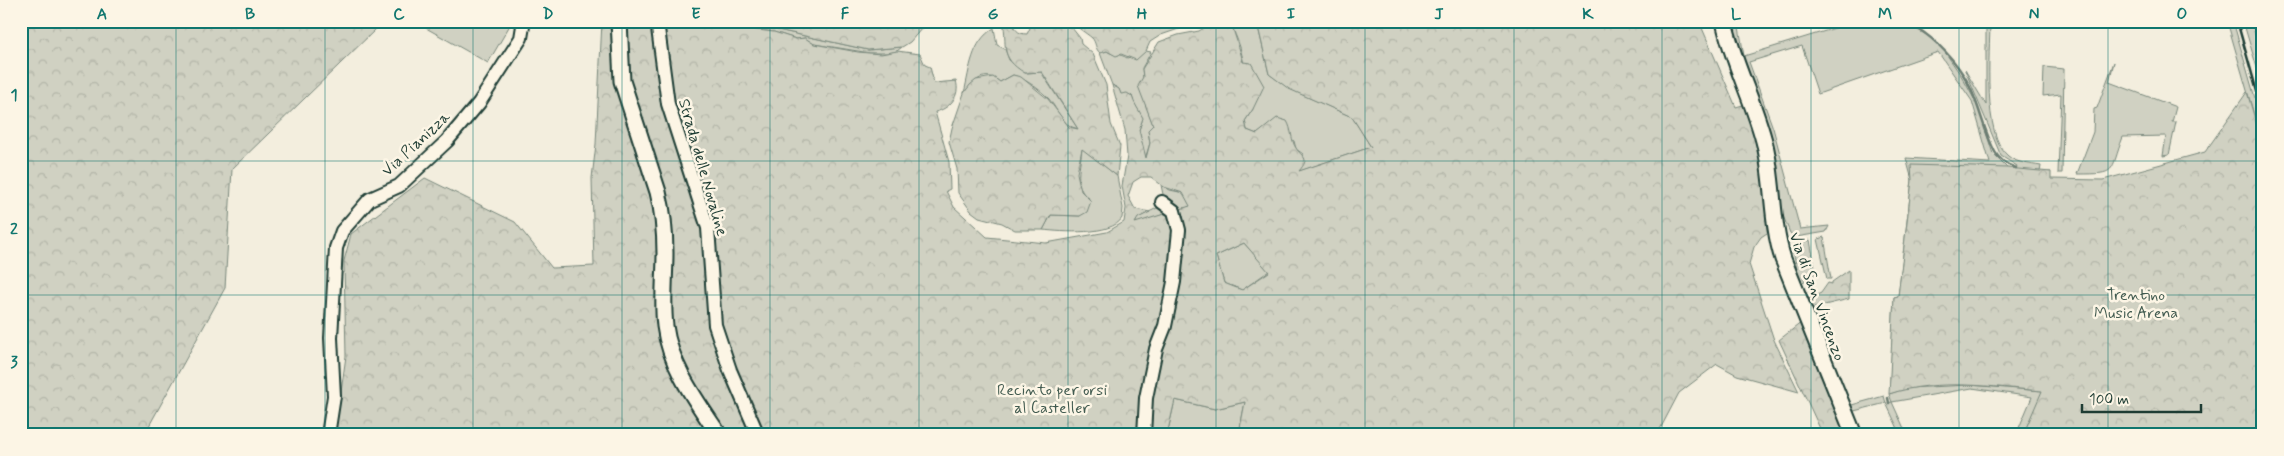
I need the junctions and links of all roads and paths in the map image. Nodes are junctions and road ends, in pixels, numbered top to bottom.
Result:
1 (521, 21) edge
2 (619, 21) edge
3 (657, 21) edge
4 (1724, 21) edge
5 (1162, 202) dead end
6 (328, 435) edge
7 (719, 435) edge
8 (758, 435) edge
9 (1144, 435) edge
10 (1854, 435) edge

1 - 6 street, Via Pianizza
2 - 7 main road
3 - 8 street, Strada delle Novaline
4 - 10 main road, Via di San Vincenzo
5 - 9 street

